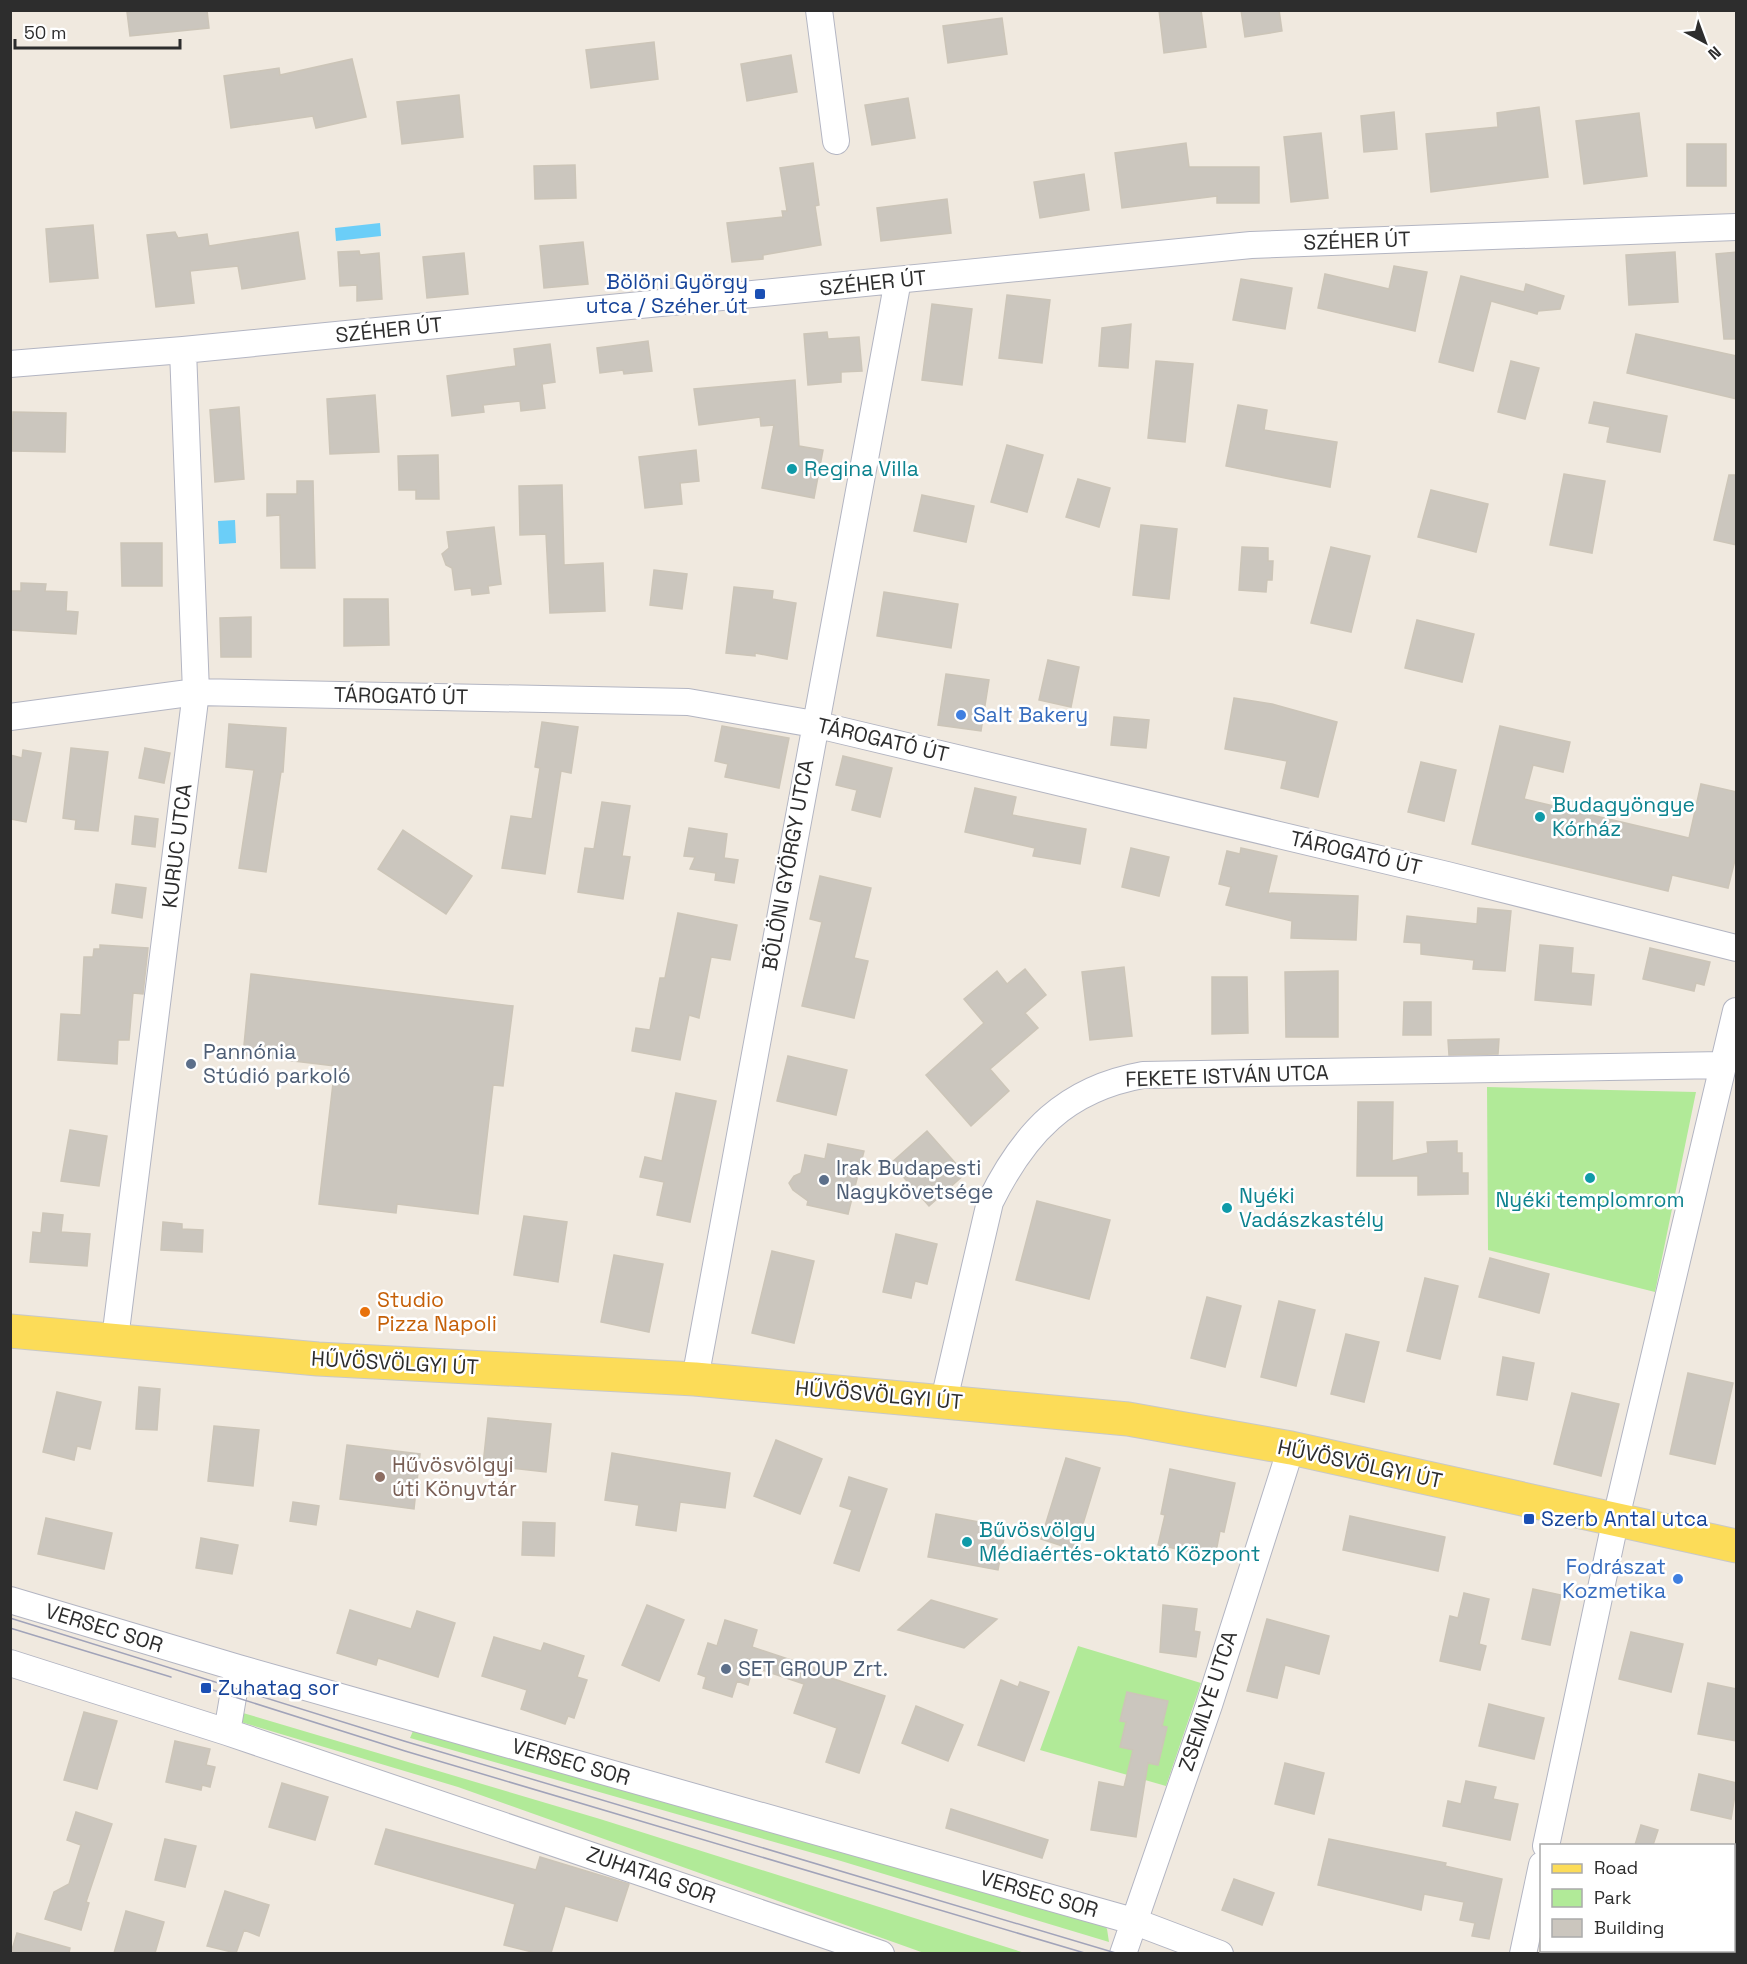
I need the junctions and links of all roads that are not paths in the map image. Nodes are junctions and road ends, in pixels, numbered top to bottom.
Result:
1 (819, 10) edge
2 (836, 141) dead end
3 (1737, 227) edge
4 (898, 280) junction
5 (183, 350) junction
6 (10, 364) edge
7 (196, 692) junction
8 (10, 717) edge
9 (814, 724) junction
10 (1737, 948) edge
11 (1737, 1011) edge
12 (1723, 1065) junction
13 (10, 1330) edge
14 (115, 1339) junction
15 (694, 1379) junction
16 (944, 1401) junction
17 (1291, 1448) junction
18 (1616, 1518) junction
19 (1737, 1546) edge
20 (10, 1600) edge
21 (10, 1663) edge
22 (238, 1668) junction
23 (227, 1732) junction
24 (1546, 1844) edge
25 (1540, 1874) edge
26 (1133, 1921) junction
27 (881, 1953) edge
28 (1123, 1953) edge
29 (1220, 1953) edge
30 (1522, 1953) edge

1 - 2 street
3 - 4 street, SZÉHER ÚT
4 - 5 street, SZÉHER ÚT
4 - 9 street, BÖLÖNI GYÖRGY UTCA
5 - 6 street, SZÉHER ÚT
5 - 7 street, KURUC UTCA
7 - 8 street, TÁROGATÓ ÚT
7 - 9 street, TÁROGATÓ ÚT
7 - 14 street, KURUC UTCA
9 - 10 street, TÁROGATÓ ÚT
9 - 15 street, BÖLÖNI GYÖRGY UTCA
11 - 12 street
12 - 16 street, FEKETE ISTVÁN UTCA
12 - 18 street
13 - 14 main road, HŰVÖSVÖLGYI ÚT
14 - 15 main road, HŰVÖSVÖLGYI ÚT
15 - 16 main road, HŰVÖSVÖLGYI ÚT
16 - 17 main road, HŰVÖSVÖLGYI ÚT
17 - 18 main road, HŰVÖSVÖLGYI ÚT
17 - 26 street, ZSEMLYE UTCA
18 - 19 main road, HŰVÖSVÖLGYI ÚT
18 - 24 street
20 - 22 street, VERSEC SOR
21 - 23 street, ZUHATAG SOR
22 - 23 street
22 - 26 street, VERSEC SOR
23 - 27 street, ZUHATAG SOR
25 - 30 street
26 - 28 street, ZSEMLYE UTCA
26 - 29 street, VERSEC SOR

